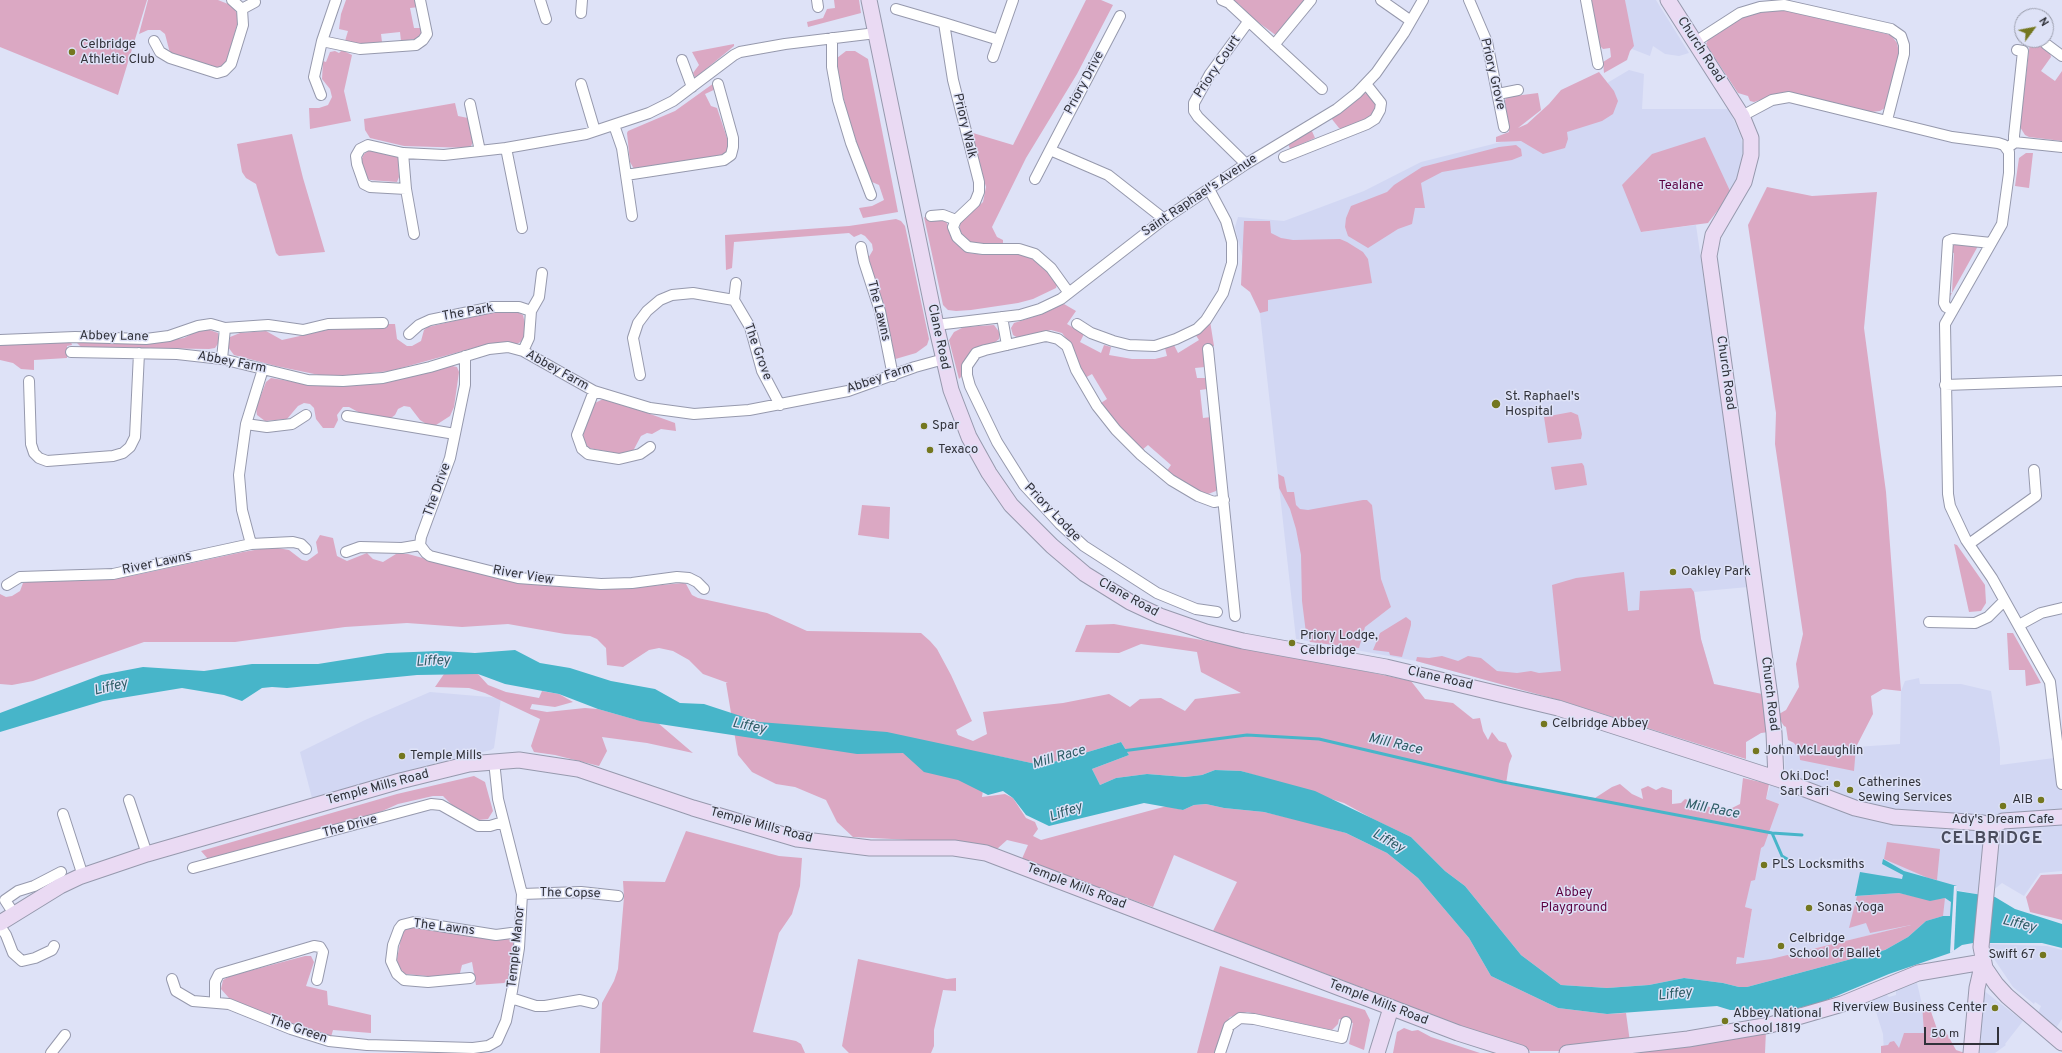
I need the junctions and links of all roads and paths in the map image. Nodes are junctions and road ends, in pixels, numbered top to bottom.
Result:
1 (232, 0) edge
2 (336, 0) edge
3 (420, 0) edge
4 (540, 0) edge
5 (582, 0) edge
6 (869, 0) edge
7 (1013, 0) edge
8 (1222, 0) edge
9 (1311, 0) edge
10 (1381, 0) edge
11 (1423, 0) edge
12 (1469, 0) edge
13 (1586, 0) edge
14 (1668, 0) edge
15 (255, 2) dead end
16 (1394, 3) edge
17 (242, 9) junction
18 (896, 9) dead end
19 (581, 13) dead end
20 (1120, 16) dead end
21 (546, 19) dead end
22 (1411, 21) junction
23 (1248, 22) junction
24 (944, 23) junction
25 (876, 33) junction
26 (832, 38) junction
27 (999, 40) junction
28 (154, 41) dead end
29 (322, 41) junction
30 (1695, 42) junction
31 (1274, 45) junction
32 (2051, 48) edge
33 (2016, 50) dead end
34 (2062, 56) edge
35 (993, 57) dead end
36 (682, 60) dead end
37 (1598, 64) dead end
38 (582, 84) dead end
39 (718, 84) dead end
40 (1366, 84) junction
41 (692, 87) junction
42 (1322, 89) dead end
43 (1518, 90) dead end
44 (1498, 94) junction
45 (321, 95) dead end
46 (470, 104) dead end
47 (1742, 116) junction
48 (1886, 120) junction
49 (614, 125) junction
50 (1504, 127) dead end
51 (595, 131) junction
52 (2010, 145) junction
53 (2062, 147) edge
54 (506, 148) junction
55 (1050, 150) junction
56 (480, 151) junction
57 (403, 153) junction
58 (1284, 157) dead end
59 (1246, 164) junction
60 (626, 175) junction
61 (1035, 179) dead end
62 (1209, 188) junction
63 (406, 189) junction
64 (871, 195) dead end
65 (632, 216) dead end
66 (930, 216) dead end
67 (1164, 218) junction
68 (956, 220) junction
69 (522, 228) dead end
70 (414, 234) dead end
71 (1991, 243) junction
72 (862, 247) dead end
73 (542, 273) dead end
74 (736, 283) dead end
75 (1069, 293) junction
76 (734, 300) junction
77 (530, 310) junction
78 (1952, 310) junction
79 (1002, 317) junction
80 (383, 323) dead end
81 (1076, 324) dead end
82 (936, 326) junction
83 (225, 328) junction
84 (410, 334) dead end
85 (0, 340) edge
86 (1007, 344) junction
87 (1208, 349) dead end
88 (523, 351) junction
89 (71, 352) dead end
90 (140, 353) junction
91 (465, 356) junction
92 (222, 359) junction
93 (944, 360) junction
94 (263, 369) junction
95 (640, 375) dead end
96 (893, 376) junction
97 (29, 381) dead end
98 (2062, 381) edge
99 (1945, 385) junction
100 (594, 391) junction
101 (780, 405) junction
102 (306, 415) dead end
103 (347, 416) dead end
104 (246, 424) junction
105 (455, 434) junction
106 (650, 447) dead end
107 (2034, 470) dead end
108 (1224, 500) junction
109 (251, 544) junction
110 (1968, 544) junction
111 (420, 545) junction
112 (306, 549) dead end
113 (346, 552) dead end
114 (8, 585) dead end
115 (704, 589) dead end
116 (2004, 601) junction
117 (2062, 608) edge
118 (1217, 612) dead end
119 (1236, 616) dead end
120 (1929, 622) dead end
121 (2019, 625) junction
122 (494, 761) junction
123 (1778, 779) junction
124 (2062, 783) edge
125 (129, 800) dead end
126 (63, 814) dead end
127 (2062, 817) edge
128 (503, 822) junction
129 (1988, 828) junction
130 (146, 854) junction
131 (193, 868) dead end
132 (61, 872) dead end
133 (83, 876) junction
134 (522, 894) junction
135 (618, 896) dead end
136 (2, 902) edge
137 (14, 914) junction
138 (0, 923) edge
139 (0, 926) edge
140 (519, 932) junction
141 (54, 946) dead end
142 (1983, 962) junction
143 (470, 978) dead end
144 (172, 980) dead end
145 (317, 980) dead end
146 (511, 998) junction
147 (216, 1002) junction
148 (593, 1003) dead end
149 (1391, 1008) junction
150 (1346, 1022) dead end
151 (65, 1035) dead end
152 (2062, 1043) edge
153 (367, 1049) edge
154 (475, 1050) edge
155 (51, 1053) edge
156 (1220, 1053) edge
157 (1377, 1053) edge
158 (1521, 1053) edge
159 (1567, 1053) edge
160 (1971, 1053) edge

1 - 17 street
2 - 29 street
3 - 29 street
4 - 21 street
5 - 19 street
6 - 25 street, Clane Road
7 - 27 street
8 - 23 street, Priory Court
9 - 31 street
10 - 16 street
11 - 22 street, Saint Raphael's Avenue
12 - 44 street, Priory Grove
13 - 37 street
14 - 30 street, Church Road
15 - 17 street
16 - 22 street
17 - 28 street
18 - 24 street
20 - 55 street, Priory Drive
22 - 40 street, Saint Raphael's Avenue
23 - 31 street, Priory Court
23 - 59 street, Priory Court
24 - 27 street
24 - 68 street, Priory Walk
25 - 26 street
25 - 82 street, Clane Road
26 - 41 street
26 - 64 street
27 - 35 street
29 - 45 street
30 - 47 street, Church Road
30 - 48 street
31 - 42 street, Priory Court
32 - 34 street
33 - 52 street
36 - 41 street
38 - 51 street
39 - 60 street
40 - 58 street
40 - 59 street, Saint Raphael's Avenue
41 - 49 street
43 - 44 street
44 - 50 street, Priory Grove
46 - 56 street
47 - 48 street
47 - 123 street, Church Road
48 - 52 street
49 - 51 street
49 - 60 street
51 - 54 street
52 - 53 street
52 - 71 street
54 - 56 street
54 - 69 street
55 - 61 street, Priory Drive
55 - 67 street
56 - 57 street
57 - 63 street
57 - 63 street
59 - 62 street, Saint Raphael's Avenue
60 - 65 street
62 - 67 street, Saint Raphael's Avenue
62 - 81 street
63 - 70 street
66 - 68 street
67 - 75 street, Saint Raphael's Avenue
68 - 75 street
71 - 78 street
71 - 78 street
72 - 96 street, The Lawns
73 - 77 street
74 - 76 street
75 - 79 street, Saint Raphael's Avenue
76 - 95 street
76 - 101 street, The Grove
77 - 84 street, The Park
77 - 88 street
78 - 99 street
79 - 82 street, Saint Raphael's Avenue
79 - 86 street
80 - 83 street, Abbey Lane
82 - 93 street, Clane Road
83 - 85 street, Abbey Lane
83 - 92 street
86 - 108 street, Priory Lodge
86 - 118 street, Priory Lodge
87 - 108 street
88 - 91 street, Abbey Farm
88 - 100 street, Abbey Farm
89 - 90 street, Abbey Farm
90 - 92 street, Abbey Farm
90 - 97 street
91 - 94 street, Abbey Farm
91 - 105 street, The Drive
92 - 94 street, Abbey Farm
93 - 96 street, Abbey Farm
93 - 123 street, Clane Road
94 - 104 street
96 - 101 street, Abbey Farm
98 - 99 street
99 - 110 street
100 - 101 street, Abbey Farm
100 - 106 street
102 - 104 street
103 - 105 street
104 - 109 street
105 - 111 street, The Drive
107 - 110 street
108 - 119 street
109 - 112 street, River Lawns
109 - 114 street, River Lawns
110 - 116 street
111 - 113 street
111 - 115 street, River View
116 - 120 street
116 - 121 street
117 - 121 street
121 - 124 street
122 - 128 street, Temple Manor
122 - 130 street, Temple Mills Road
122 - 149 street, Temple Mills Road
123 - 129 street, Clane Road
125 - 130 street
126 - 133 street
127 - 129 street
128 - 131 street, The Drive
128 - 134 street, Temple Manor
129 - 142 street
130 - 133 street, Temple Mills Road
132 - 136 street
133 - 137 street, Temple Mills Road
134 - 135 street, The Copse
134 - 140 street, Temple Manor
136 - 137 street
137 - 138 street, Temple Mills Road
139 - 141 street
140 - 143 street, The Lawns
140 - 146 street, Temple Manor
142 - 152 street
142 - 159 street
142 - 160 street
144 - 147 street, The Green
145 - 147 street
146 - 148 street
146 - 154 street, Temple Manor
147 - 153 street, The Green
149 - 157 street
149 - 158 street, Temple Mills Road
150 - 156 street
151 - 155 street
153 - 154 street, The Green

